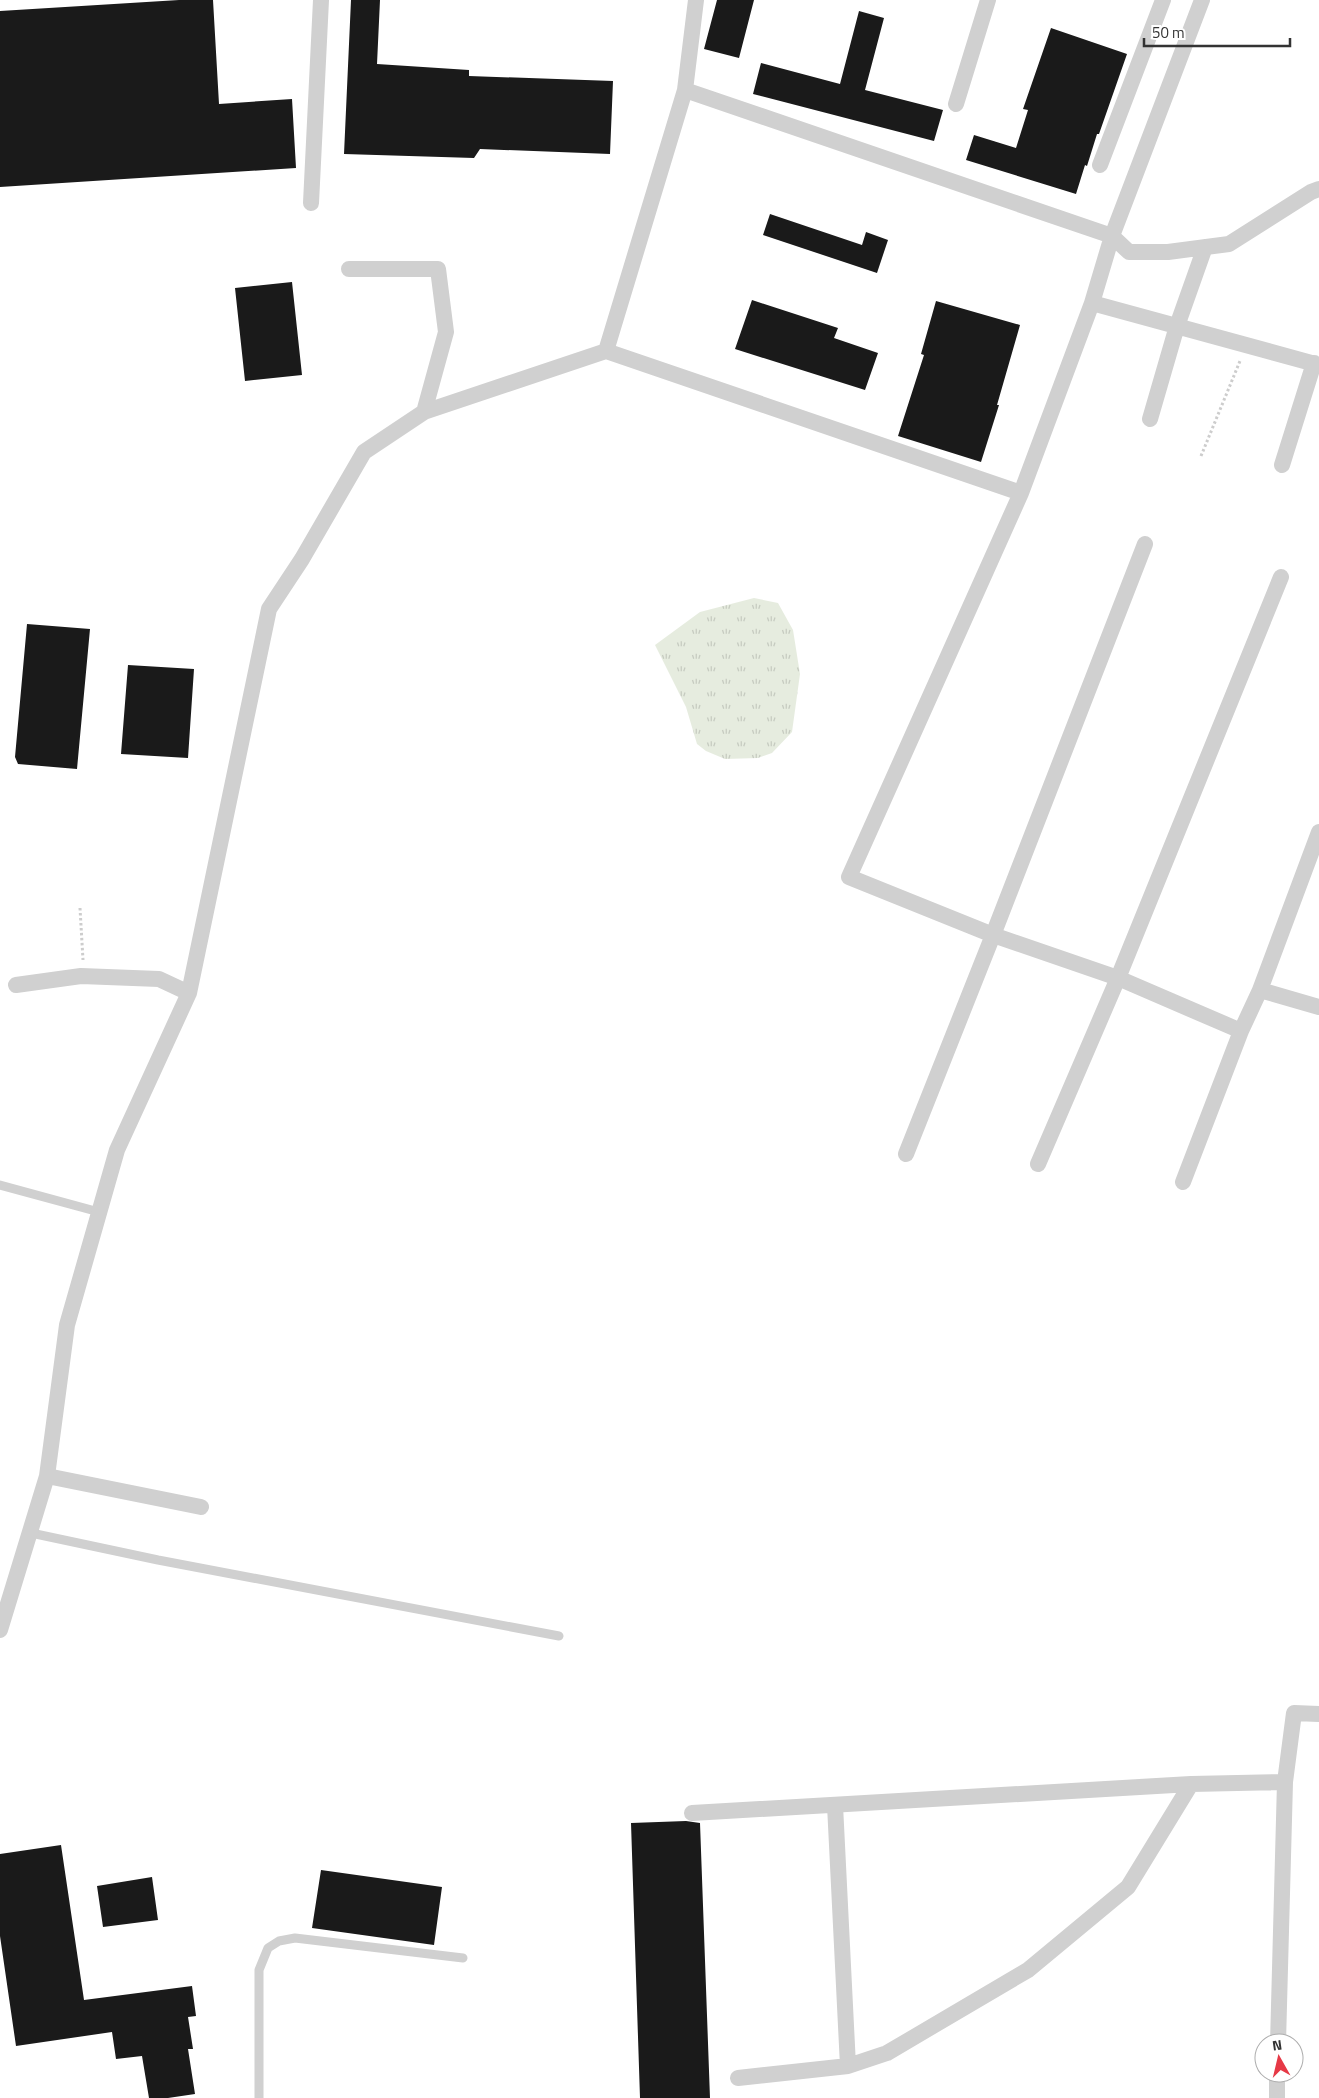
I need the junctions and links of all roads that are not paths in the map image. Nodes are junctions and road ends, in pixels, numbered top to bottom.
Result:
1 (321, 0) edge
2 (696, 0) edge
3 (988, 0) edge
4 (1163, 0) edge
5 (1202, 0) edge
6 (685, 90) junction
7 (956, 104) dead end
8 (1100, 165) dead end
9 (1319, 190) edge
10 (311, 203) dead end
11 (1112, 236) junction
12 (1205, 248) junction
13 (349, 269) dead end
14 (1092, 303) junction
15 (1176, 326) junction
16 (606, 351) junction
17 (1316, 364) edge
18 (424, 412) junction
19 (1150, 419) dead end
20 (1282, 465) dead end
21 (1021, 493) junction
22 (1145, 544) dead end
23 (1281, 576) dead end
24 (1319, 832) edge
25 (993, 935) junction
26 (1118, 978) junction
27 (16, 985) dead end
28 (1260, 990) junction
29 (190, 993) junction
30 (1319, 1007) edge
31 (1241, 1031) junction
32 (906, 1154) dead end
33 (1038, 1164) dead end
34 (1184, 1182) dead end
35 (0, 1185) edge
36 (99, 1212) junction
37 (47, 1476) junction
38 (202, 1508) dead end
39 (30, 1533) junction
40 (0, 1630) edge
41 (559, 1636) dead end
42 (1319, 1714) edge
43 (1285, 1782) junction
44 (1191, 1784) junction
45 (835, 1805) junction
46 (692, 1813) dead end
47 (463, 1958) dead end
48 (1278, 2033) edge
49 (848, 2066) junction
50 (738, 2078) dead end
51 (1277, 2083) edge
52 (259, 2098) edge
53 (1277, 2098) edge

1 - 10 street
2 - 6 street
3 - 7 street
4 - 8 street
5 - 11 street
6 - 11 street
6 - 16 street
9 - 12 street
11 - 12 street
11 - 14 street
12 - 15 street
13 - 18 street
14 - 15 street
14 - 21 street
15 - 17 street
15 - 19 street
16 - 18 street
16 - 21 street
17 - 20 street
18 - 29 street
21 - 25 street
22 - 25 street
23 - 26 street
24 - 28 street
25 - 26 street
25 - 32 street
26 - 31 street
26 - 33 street
27 - 29 street
28 - 30 street
28 - 31 street
29 - 36 street
31 - 34 street
35 - 36 lane
36 - 37 street
37 - 38 street
37 - 39 street
39 - 40 street
39 - 41 lane
42 - 43 street
43 - 44 street
43 - 48 street
44 - 45 street
44 - 49 street
45 - 46 street
45 - 49 street
47 - 52 lane
49 - 50 street
51 - 53 street

